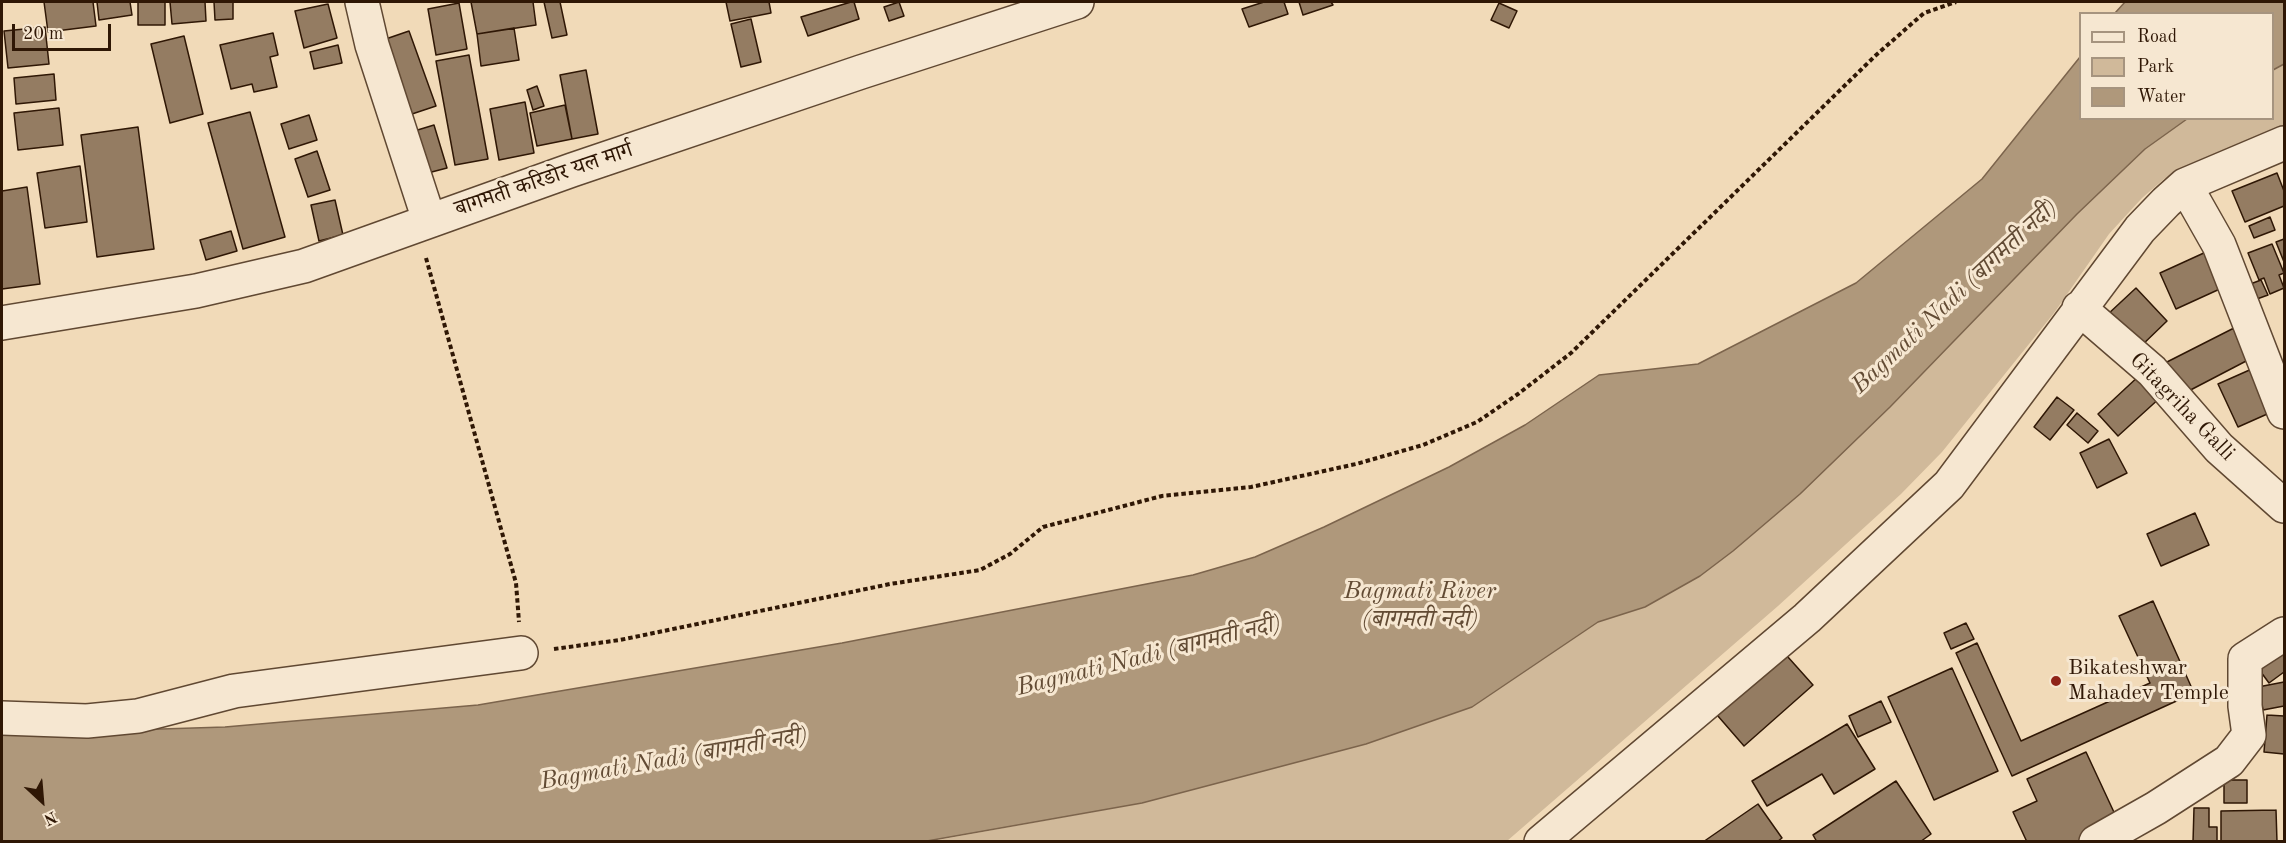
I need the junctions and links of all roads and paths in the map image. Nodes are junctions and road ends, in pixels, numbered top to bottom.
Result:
1 (362, 2) edge
2 (1077, 2) edge
3 (1956, 2) edge
4 (2284, 143) edge
5 (2185, 185) junction
6 (423, 222) junction
7 (2079, 308) junction
8 (2, 323) edge
9 (2284, 412) edge
10 (2284, 506) edge
11 (2284, 634) edge
12 (521, 653) junction
13 (2, 718) edge
14 (1541, 842) edge
15 (2096, 842) edge

1 - 6 street
2 - 6 street, बागमती करिडोर यल मार्ग
3 - 12 path
4 - 5 street
5 - 7 street
5 - 9 street
6 - 8 street, बागमती करिडोर यल मार्ग
6 - 12 path
7 - 10 street, Gitagriha Galli
7 - 14 street
11 - 15 street
12 - 13 street

